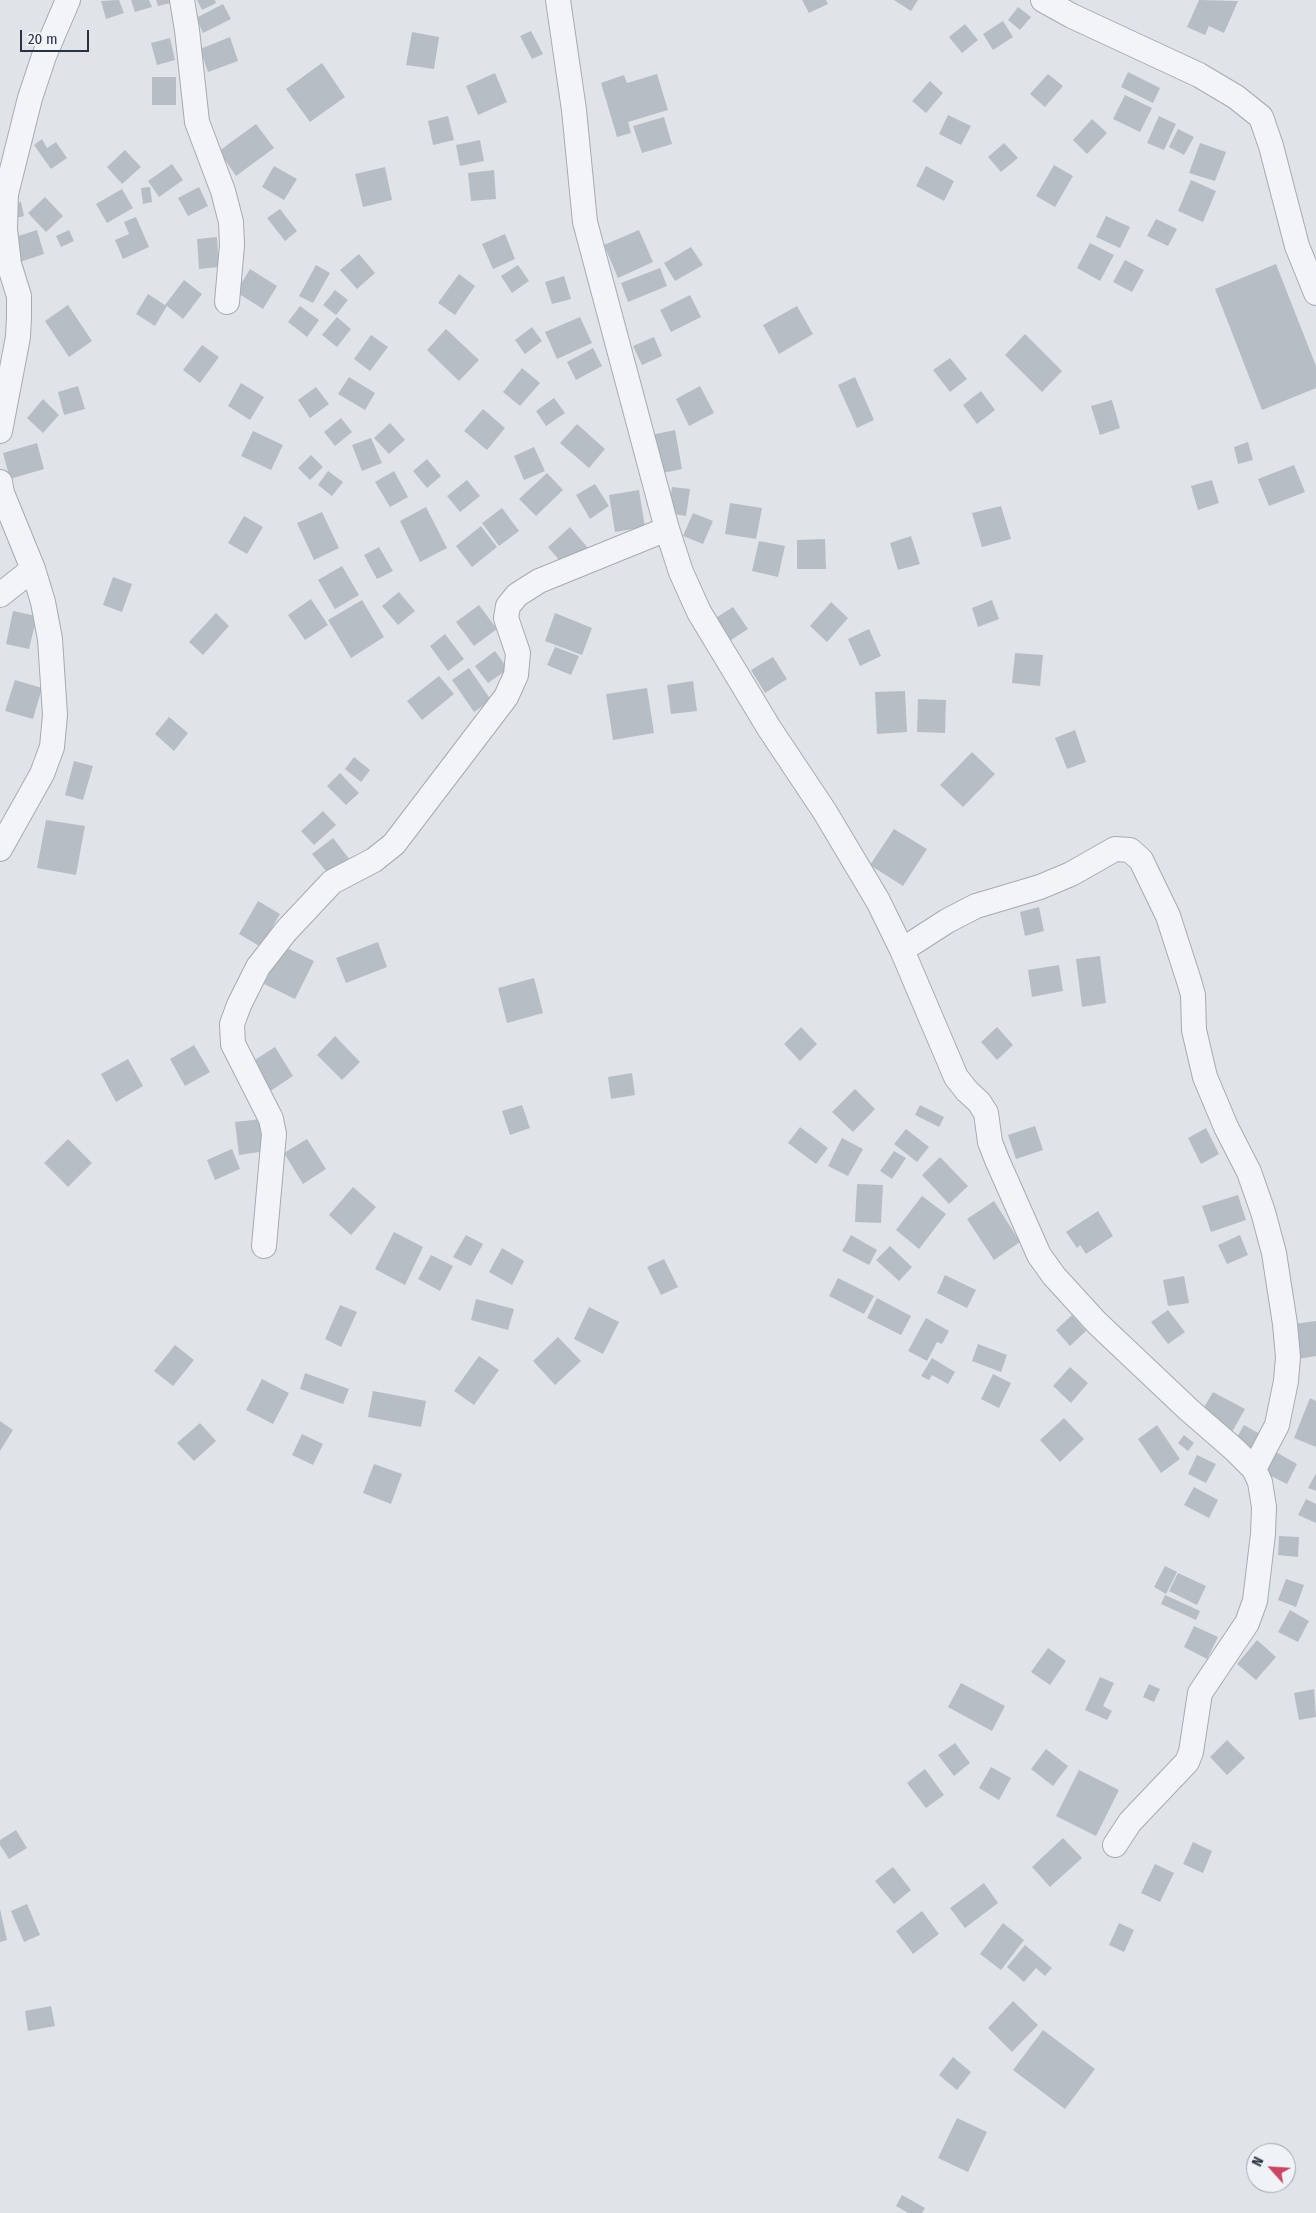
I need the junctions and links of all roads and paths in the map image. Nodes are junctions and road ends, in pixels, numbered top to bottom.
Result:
1 (68, 0) edge
2 (182, 0) edge
3 (558, 0) edge
4 (1043, 0) edge
5 (1316, 293) edge
6 (227, 302) dead end
7 (0, 431) edge
8 (0, 482) edge
9 (667, 529) junction
10 (33, 568) junction
11 (0, 595) edge
12 (0, 849) edge
13 (902, 950) junction
14 (264, 1246) dead end
15 (1254, 1469) junction
16 (1115, 1845) dead end

1 - 7 street
2 - 6 street
3 - 9 street
4 - 5 street
8 - 10 street
9 - 13 street
9 - 14 street
10 - 11 street
10 - 12 street
13 - 15 street
13 - 15 street
15 - 16 street

